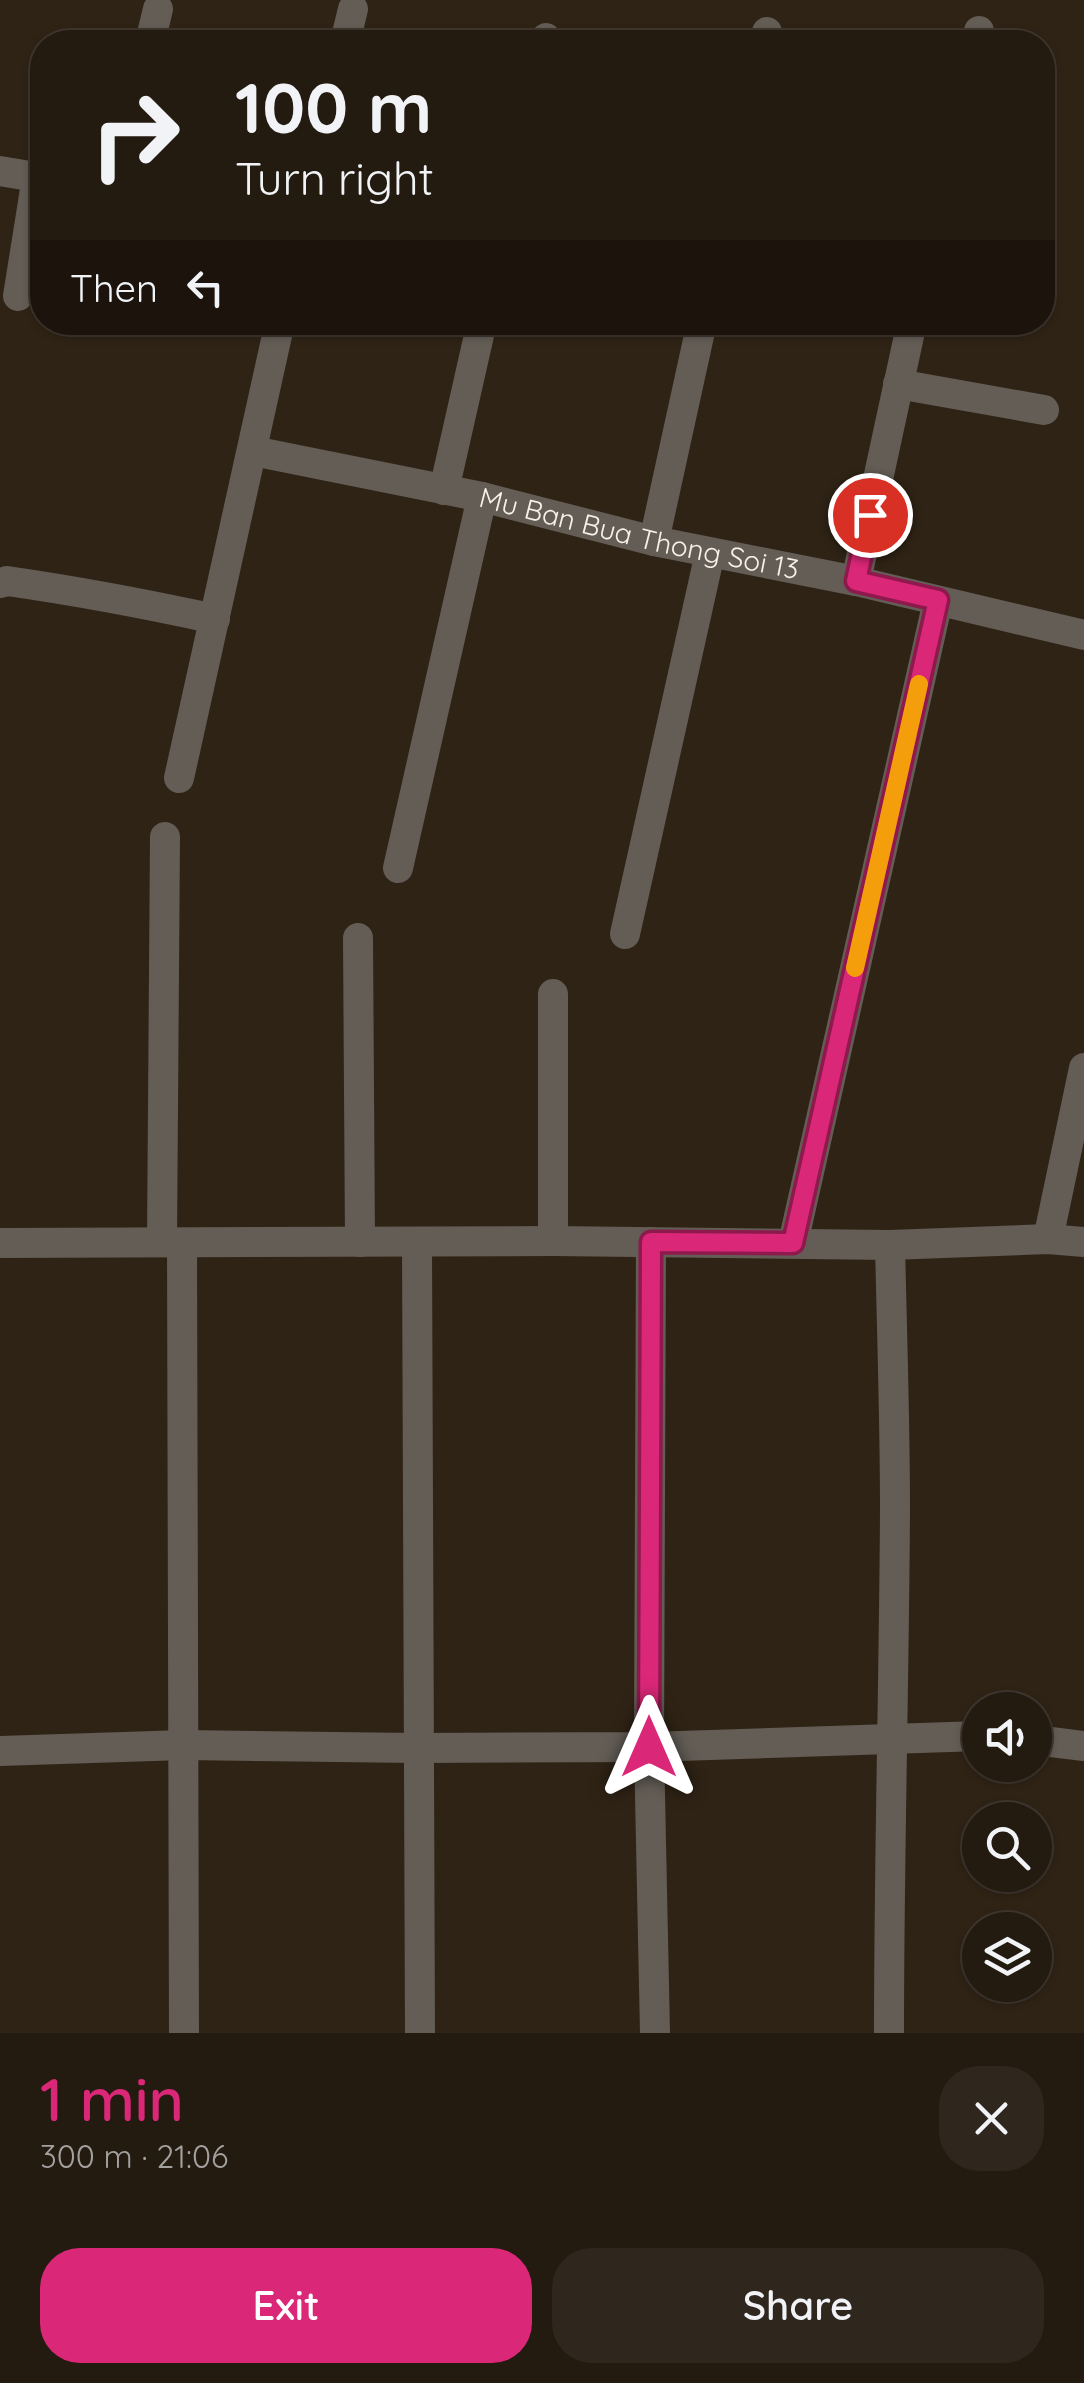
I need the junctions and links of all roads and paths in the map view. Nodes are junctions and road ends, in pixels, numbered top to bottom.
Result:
1 (158, 8) dead end
2 (353, 9) dead end
3 (153, 30) edge
4 (348, 30) edge
5 (0, 171) edge
6 (30, 176) edge
7 (30, 232) edge
8 (18, 296) dead end
9 (277, 335) edge
10 (479, 335) edge
11 (699, 335) edge
12 (909, 335) edge
13 (898, 384) junction
14 (1044, 410) dead end
15 (253, 451) junction
16 (444, 490) junction
17 (482, 497) junction
18 (654, 541) junction
19 (710, 553) junction
20 (856, 581) junction
21 (0, 583) edge
22 (938, 600) junction
23 (215, 620) junction
24 (1084, 635) edge
25 (179, 778) dead end
26 (165, 837) dead end
27 (398, 868) dead end
28 (625, 934) dead end
29 (358, 938) dead end
30 (553, 994) dead end
31 (1084, 1068) edge
32 (1048, 1239) junction
33 (0, 1242) edge
34 (172, 1242) junction
35 (360, 1242) junction
36 (417, 1242) junction
37 (553, 1242) junction
38 (651, 1242) junction
39 (1084, 1242) edge
40 (793, 1243) junction
41 (890, 1245) junction
42 (962, 1737) edge
43 (893, 1740) junction
44 (1052, 1742) edge
45 (184, 1745) junction
46 (1084, 1746) edge
47 (649, 1747) junction
48 (417, 1748) junction
49 (0, 1751) edge
50 (184, 2033) edge
51 (420, 2033) edge
52 (655, 2033) edge
53 (889, 2033) edge

1 - 3 street
2 - 4 street
5 - 6 street
7 - 8 street
9 - 15 street
10 - 16 street
11 - 18 street
12 - 13 street
13 - 14 street
13 - 20 street
15 - 16 street, Mu Ban Bua Thong Soi 13
15 - 23 street
16 - 17 street, Mu Ban Bua Thong Soi 13
17 - 18 street, Mu Ban Bua Thong Soi 13
17 - 27 street
18 - 19 street, Mu Ban Bua Thong Soi 13
19 - 20 street, Mu Ban Bua Thong Soi 13
19 - 28 street
20 - 22 street, Mu Ban Bua Thong Soi 13
21 - 23 street
22 - 24 street, Mu Ban Bua Thong Soi 13
22 - 40 street
23 - 25 street
26 - 34 street
29 - 35 street
30 - 37 street
31 - 32 street
32 - 39 street
32 - 41 street
33 - 34 street
34 - 35 street
34 - 45 street
35 - 36 street
36 - 37 street
36 - 48 street
37 - 38 street
38 - 40 street
38 - 47 street
40 - 41 street
41 - 43 street
42 - 43 street
43 - 47 street
43 - 53 street
44 - 46 street
45 - 48 street
45 - 49 street
45 - 50 street
47 - 48 street
47 - 52 street
48 - 51 street

